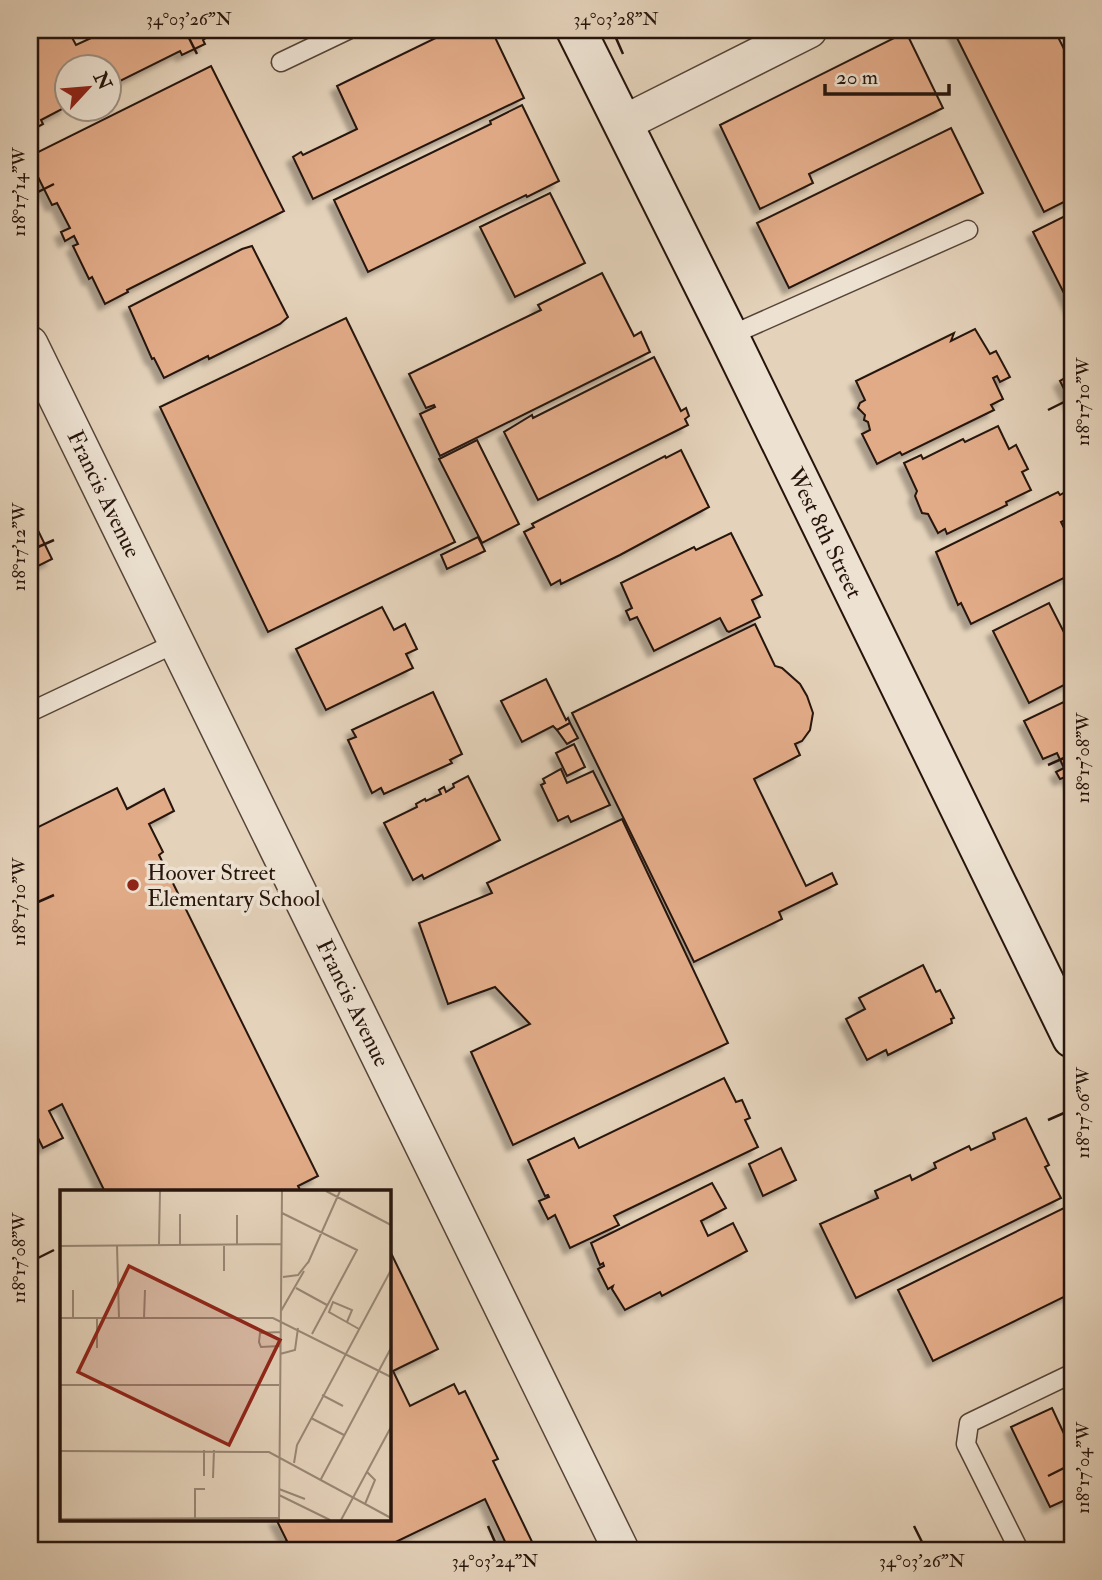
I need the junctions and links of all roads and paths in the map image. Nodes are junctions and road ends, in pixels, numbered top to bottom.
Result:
1 (348, 30) edge
2 (576, 30) edge
3 (808, 30) edge
4 (281, 62) dead end
5 (622, 124) junction
6 (968, 230) dead end
7 (729, 336) junction
8 (30, 344) edge
9 (176, 643) junction
10 (30, 712) edge
11 (1072, 1038) edge
12 (1072, 1377) edge
13 (621, 1550) edge
14 (1019, 1550) edge

1 - 4 lane
2 - 5 main road, West 8th Street
3 - 5 street
5 - 7 main road, West 8th Street
6 - 7 lane
7 - 11 main road, West 8th Street
8 - 9 street, Francis Avenue
9 - 10 lane
9 - 13 street, Francis Avenue
12 - 14 lane

